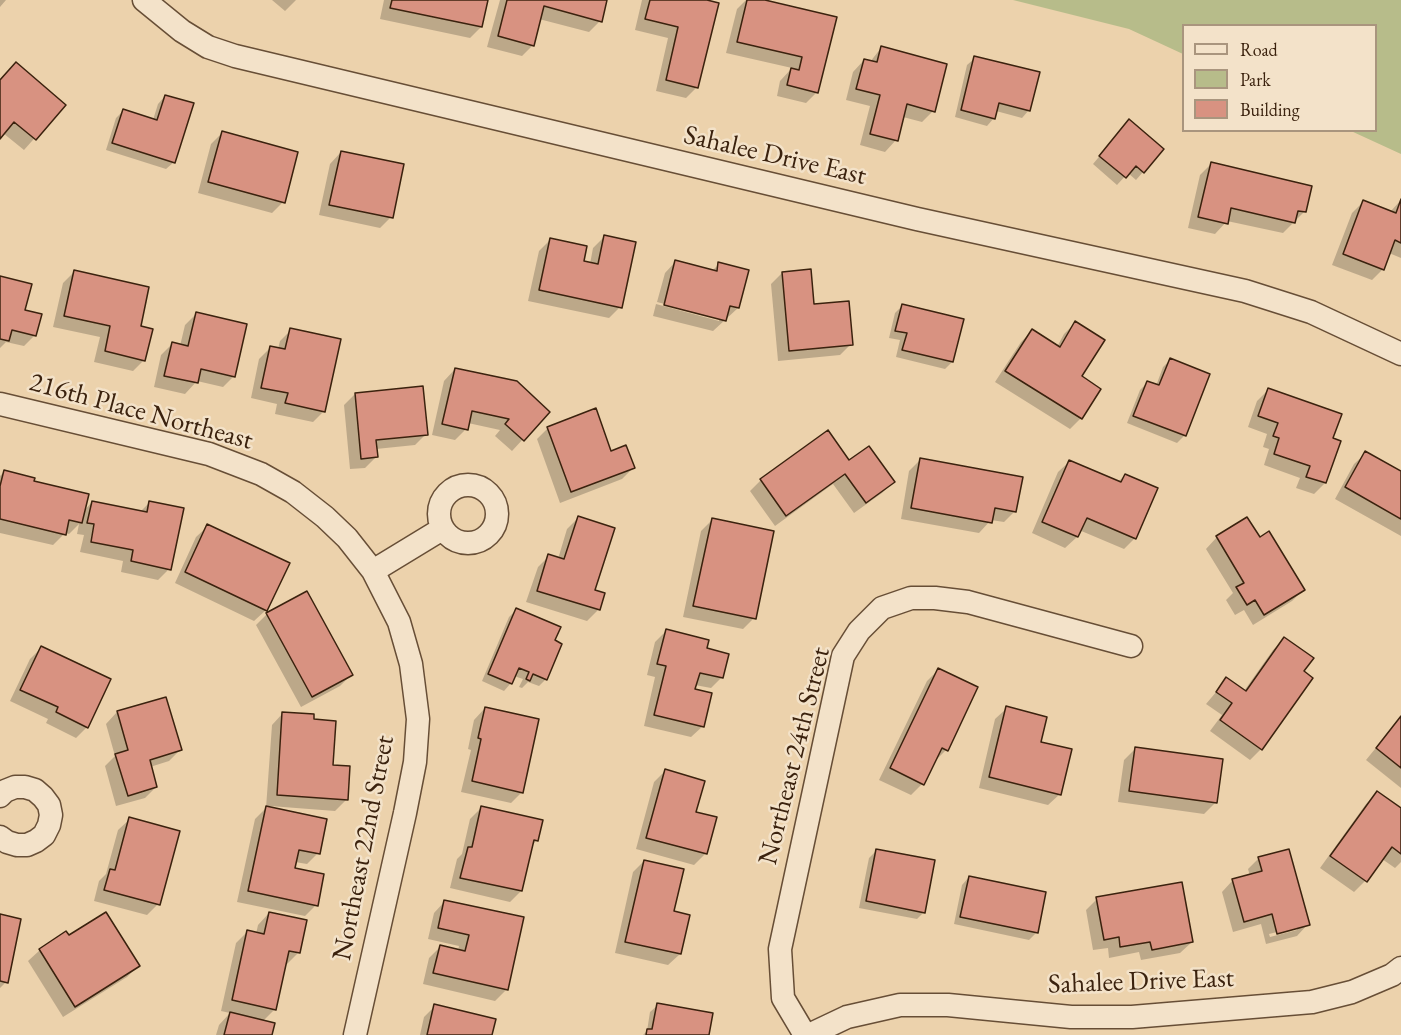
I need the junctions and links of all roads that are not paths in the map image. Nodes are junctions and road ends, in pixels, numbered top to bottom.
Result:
1 (144, 0) edge
2 (1401, 354) edge
3 (0, 404) edge
4 (442, 529) dead end
5 (373, 571) junction
6 (1131, 646) dead end
7 (0, 796) edge
8 (0, 837) edge
9 (1401, 968) edge
10 (355, 1035) edge
11 (807, 1035) edge

1 - 2 street, Sahalee Drive East
3 - 5 street, 216th Place Northeast
4 - 5 street
5 - 10 street, Northeast 22nd Street
6 - 11 street, Northeast 24th Street
7 - 8 street
9 - 11 street, Sahalee Drive East

